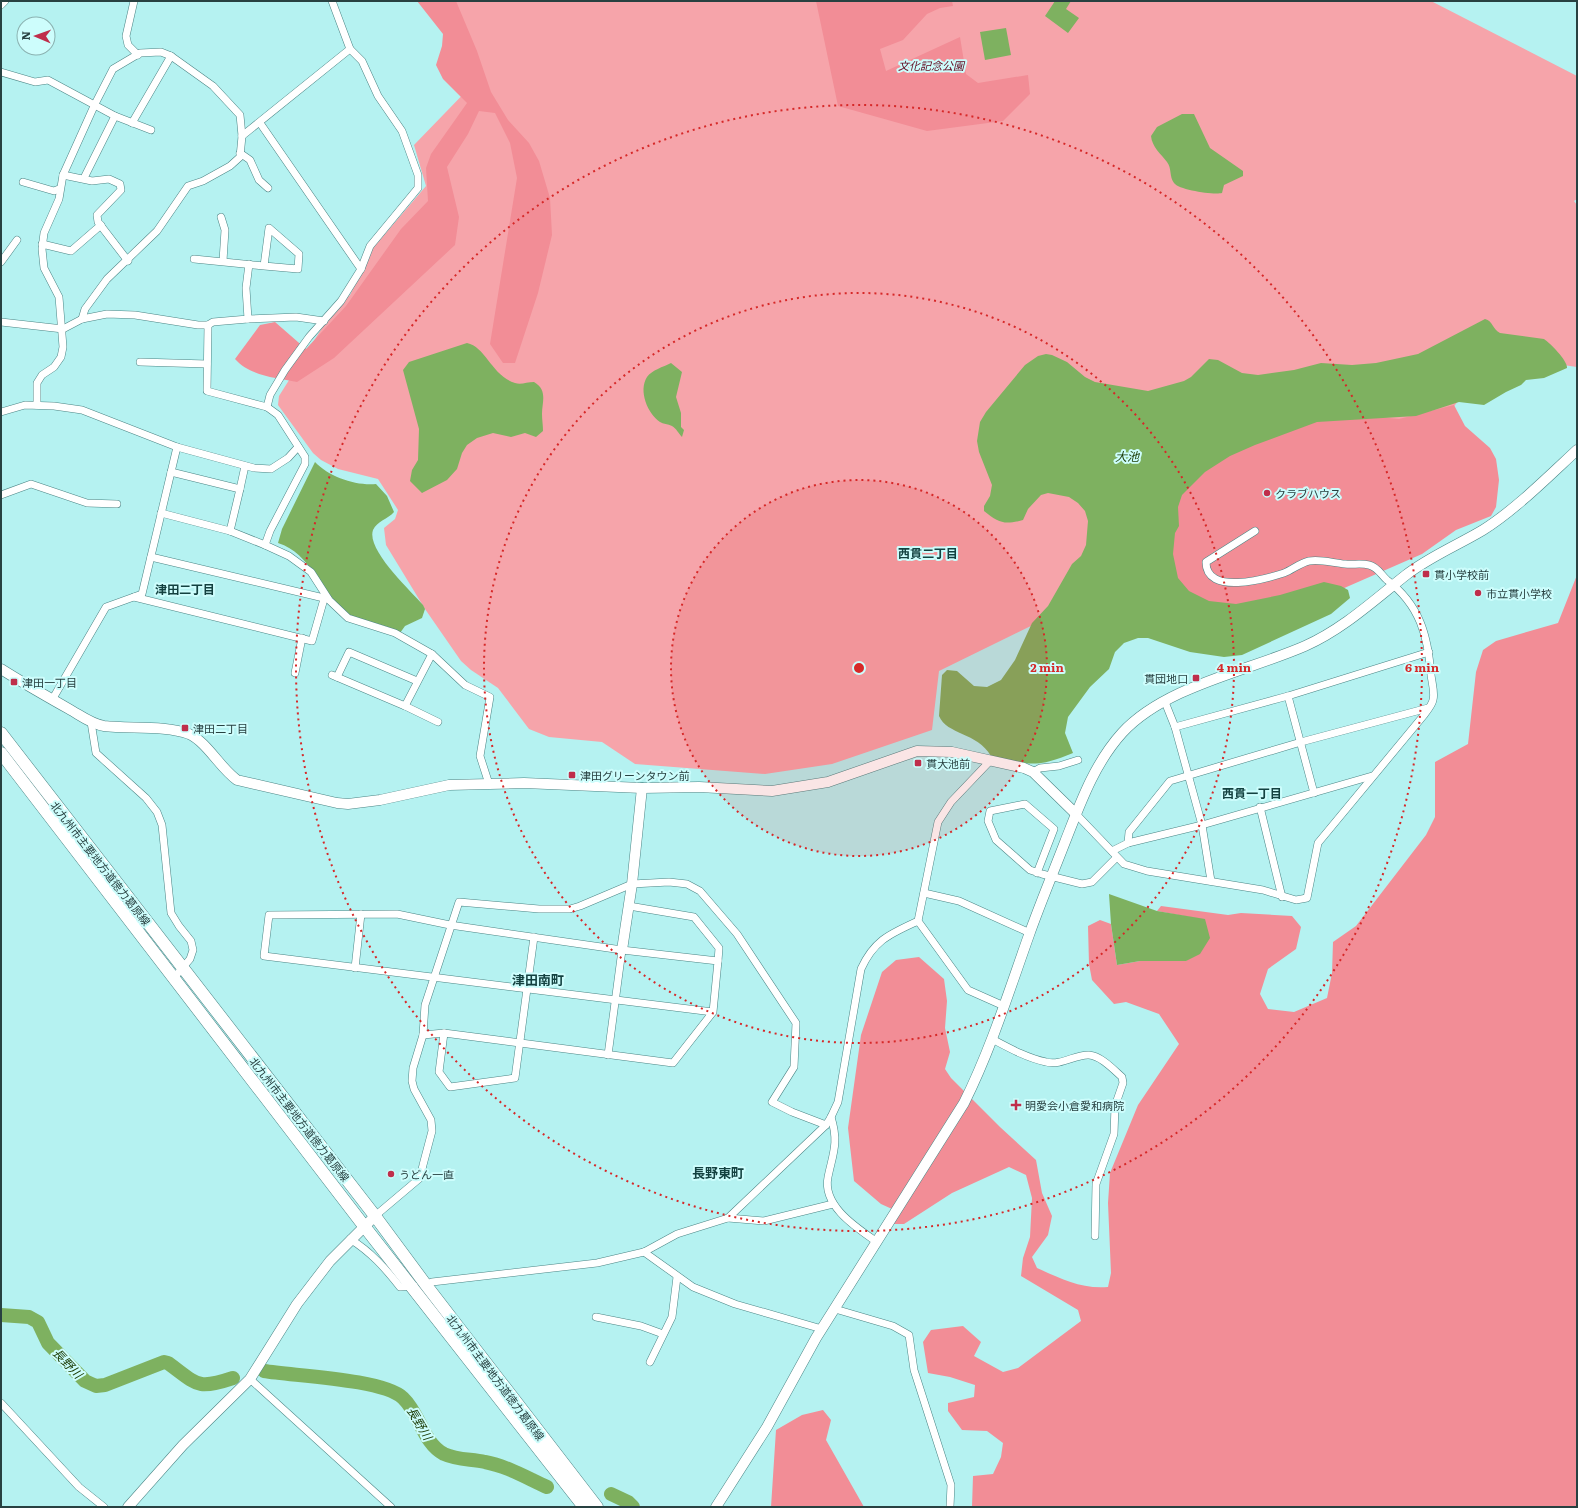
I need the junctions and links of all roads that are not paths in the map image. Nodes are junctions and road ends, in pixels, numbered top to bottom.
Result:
1 (6, 1) edge
2 (134, 1) edge
3 (332, 1) edge
4 (1, 5) edge
5 (350, 49) junction
6 (138, 54) junction
7 (171, 56) junction
8 (1, 72) edge
9 (95, 104) junction
10 (115, 116) junction
11 (132, 123) junction
12 (260, 123) junction
13 (150, 130) dead end
14 (242, 136) junction
15 (240, 153) junction
16 (63, 175) junction
17 (84, 178) junction
18 (23, 182) dead end
19 (268, 188) dead end
20 (59, 189) junction
21 (221, 217) dead end
22 (101, 225) junction
23 (17, 240) dead end
24 (42, 244) junction
25 (3, 253) edge
26 (194, 259) dead end
27 (128, 260) junction
28 (223, 261) junction
29 (1, 262) edge
30 (249, 264) junction
31 (264, 266) junction
32 (361, 269) junction
33 (82, 320) junction
34 (248, 320) junction
35 (324, 320) junction
36 (1, 322) edge
37 (208, 325) junction
38 (62, 329) junction
39 (140, 362) dead end
40 (207, 364) junction
41 (37, 405) junction
42 (267, 407) junction
43 (1, 412) edge
44 (177, 447) junction
45 (298, 447) junction
46 (1577, 450) edge
47 (246, 466) junction
48 (171, 472) junction
49 (240, 489) junction
50 (1, 495) edge
51 (118, 504) dead end
52 (161, 514) junction
53 (230, 531) junction
54 (1255, 531) dead end
55 (265, 545) junction
56 (151, 557) junction
57 (1395, 585) junction
58 (134, 597) junction
59 (326, 599) junction
60 (302, 638) junction
61 (1429, 652) junction
62 (432, 654) junction
63 (1, 669) edge
64 (295, 672) dead end
65 (417, 681) junction
66 (1288, 696) junction
67 (52, 700) junction
68 (1165, 702) junction
69 (405, 706) junction
70 (1428, 708) junction
71 (91, 722) junction
72 (438, 722) dead end
73 (1175, 727) junction
74 (1, 733) edge
75 (1301, 742) junction
76 (1, 753) edge
77 (1078, 760) dead end
78 (990, 762) junction
79 (1033, 772) junction
80 (1188, 775) junction
81 (1372, 776) junction
82 (489, 784) junction
83 (642, 788) junction
84 (1314, 793) junction
85 (1260, 807) junction
86 (1076, 814) junction
87 (1202, 825) junction
88 (1128, 844) junction
89 (1114, 854) junction
90 (1037, 873) junction
91 (1051, 876) junction
92 (1211, 881) junction
93 (632, 884) junction
94 (924, 893) junction
95 (1282, 897) junction
96 (629, 906) junction
97 (361, 914) junction
98 (918, 921) junction
99 (450, 925) junction
100 (1030, 933) junction
101 (534, 937) junction
102 (622, 950) junction
103 (718, 961) junction
104 (182, 968) junction
105 (355, 968) junction
106 (433, 978) junction
107 (173, 979) junction
108 (527, 990) junction
109 (616, 1001) junction
110 (1004, 1006) junction
111 (713, 1012) junction
112 (444, 1033) junction
113 (423, 1035) junction
114 (992, 1039) junction
115 (521, 1042) junction
116 (608, 1055) junction
117 (831, 1118) junction
118 (826, 1125) junction
119 (832, 1204) junction
120 (375, 1216) junction
121 (728, 1218) junction
122 (364, 1226) junction
123 (1095, 1236) dead end
124 (350, 1239) junction
125 (877, 1242) junction
126 (644, 1252) junction
127 (677, 1277) junction
128 (426, 1285) junction
129 (411, 1286) junction
130 (835, 1309) junction
131 (596, 1317) dead end
132 (822, 1329) junction
133 (663, 1334) junction
134 (650, 1362) dead end
135 (250, 1379) junction
136 (1, 1403) edge
137 (104, 1507) edge
138 (128, 1507) edge
139 (391, 1507) edge
140 (584, 1507) edge
141 (597, 1507) edge
142 (716, 1507) edge
143 (950, 1507) edge

1 - 4 street
2 - 6 street
3 - 5 street
5 - 12 street
5 - 32 street
6 - 7 street
6 - 9 street
7 - 11 street
7 - 14 street
8 - 9 street
9 - 10 street
9 - 16 street
10 - 11 street
10 - 17 street
11 - 13 street
12 - 14 street
12 - 32 street
14 - 15 street
15 - 19 street
15 - 27 street
16 - 17 street
16 - 20 street
17 - 22 street
18 - 20 street
20 - 24 street
21 - 28 street
22 - 24 street
22 - 27 street
23 - 25 street
24 - 38 street
25 - 29 street
26 - 28 street
27 - 33 street
28 - 30 street
30 - 31 street
30 - 34 street
31 - 31 street
32 - 35 street
33 - 37 street
33 - 38 street
34 - 35 street
34 - 37 street
35 - 42 street
36 - 38 street
37 - 40 street
38 - 41 street
39 - 40 street
40 - 42 street
41 - 43 street
41 - 44 street
42 - 45 street
44 - 47 street
44 - 48 street
45 - 47 street
45 - 55 street
46 - 57 street
47 - 49 street
48 - 49 street
48 - 52 street
49 - 53 street
50 - 51 street
52 - 53 street
52 - 56 street
53 - 55 street
54 - 57 street
55 - 59 street
56 - 58 street
56 - 59 street
57 - 61 street
57 - 68 street
58 - 60 street
58 - 67 street
59 - 60 street
59 - 62 street
60 - 64 street
61 - 66 street
61 - 70 street
62 - 65 street
62 - 82 street
63 - 67 street
65 - 69 street
65 - 69 street
66 - 73 street
66 - 75 street
67 - 71 street
68 - 73 street
68 - 86 street
69 - 72 street
70 - 75 street
70 - 81 street
71 - 82 street
71 - 104 street
73 - 80 street
74 - 104 main road, 北九州市主要地方道徳力葛原線
75 - 80 street
75 - 84 street
76 - 107 main road, 北九州市主要地方道徳力葛原線
77 - 79 street
78 - 79 street
78 - 83 street
78 - 94 street
79 - 86 street
80 - 87 street
80 - 88 street
81 - 84 street
81 - 95 street
82 - 83 street
83 - 93 street
84 - 85 street
85 - 87 street
85 - 95 street
86 - 89 street
86 - 91 street
87 - 88 street
87 - 92 street
88 - 89 street
89 - 91 street
89 - 92 street
90 - 90 street
90 - 91 street
91 - 100 street
92 - 95 street
93 - 96 street
93 - 99 street
93 - 118 street
94 - 98 street
94 - 100 street
96 - 102 street
96 - 103 street
97 - 99 street
97 - 105 street
97 - 105 street
98 - 110 street
98 - 117 street
99 - 101 street
99 - 106 street
100 - 110 street
101 - 102 street
101 - 108 street
102 - 103 street
102 - 109 street
103 - 111 street
104 - 107 street
104 - 120 main road, 北九州市主要地方道徳力葛原線
105 - 106 street
106 - 108 street
106 - 113 street
107 - 122 main road, 北九州市主要地方道徳力葛原線
108 - 109 street
108 - 115 street
109 - 111 street
109 - 116 street
110 - 114 street
111 - 116 street
112 - 113 street
112 - 115 street
112 - 115 street
113 - 120 street
114 - 123 street
114 - 125 street
115 - 116 street
117 - 118 street
117 - 119 street
118 - 121 street
119 - 121 street
119 - 125 street
120 - 122 street
120 - 128 main road, 北九州市主要地方道徳力葛原線
121 - 126 street
122 - 124 street
122 - 129 main road, 北九州市主要地方道徳力葛原線
124 - 129 street
124 - 135 street
125 - 130 street
126 - 127 street
126 - 128 street
127 - 132 street
127 - 133 street
128 - 129 street
128 - 141 main road, 北九州市主要地方道徳力葛原線
129 - 140 main road, 北九州市主要地方道徳力葛原線
130 - 132 street
130 - 143 street
131 - 133 street
132 - 142 street
133 - 134 street
135 - 138 street
135 - 139 street
136 - 137 street

